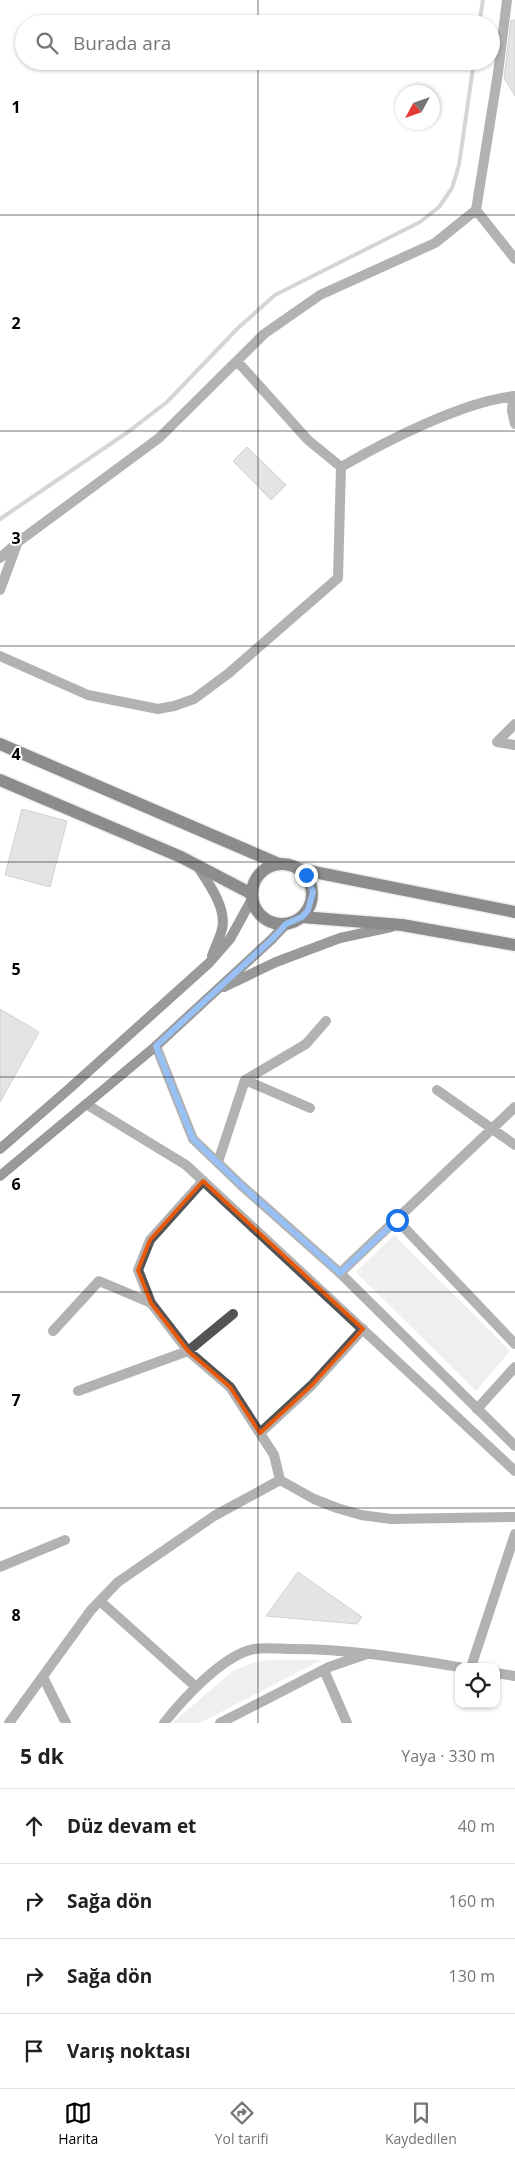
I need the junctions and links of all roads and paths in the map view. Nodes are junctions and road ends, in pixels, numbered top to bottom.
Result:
1 (507, 0) edge
2 (500, 57) edge
3 (498, 70) edge
4 (476, 210) junction
5 (514, 257) edge
6 (237, 361) junction
7 (514, 396) edge
8 (515, 424) edge
9 (341, 467) junction
10 (18, 542) junction
11 (0, 558) edge
12 (0, 590) edge
13 (0, 656) edge
14 (515, 724) edge
15 (0, 744) edge
16 (515, 745) edge
17 (0, 780) edge
18 (279, 864) junction
19 (198, 867) junction
20 (300, 869) junction
21 (252, 897) junction
22 (515, 912) edge
23 (302, 917) junction
24 (286, 924) junction
25 (402, 925) junction
26 (515, 945) edge
27 (209, 962) junction
28 (214, 992) junction
29 (326, 1021) dead end
30 (156, 1046) junction
31 (245, 1080) junction
32 (438, 1090) dead end
33 (86, 1104) junction
34 (515, 1107) edge
35 (310, 1108) dead end
36 (493, 1128) junction
37 (515, 1145) edge
38 (0, 1149) edge
39 (218, 1162) junction
40 (0, 1176) edge
41 (203, 1181) junction
42 (397, 1220) junction
43 (340, 1273) junction
44 (151, 1303) junction
45 (233, 1314) dead end
46 (363, 1329) junction
47 (53, 1330) dead end
48 (515, 1344) edge
49 (188, 1351) junction
50 (515, 1367) edge
51 (78, 1391) dead end
52 (477, 1409) junction
53 (260, 1433) junction
54 (515, 1446) edge
55 (515, 1471) edge
56 (280, 1480) junction
57 (515, 1517) edge
58 (515, 1534) edge
59 (65, 1540) dead end
60 (0, 1567) edge
61 (100, 1601) junction
62 (370, 1652) junction
63 (472, 1663) edge
64 (455, 1666) edge
65 (324, 1670) junction
66 (500, 1674) edge
67 (515, 1676) edge
68 (43, 1677) junction
69 (196, 1687) junction
70 (8, 1723) edge
71 (66, 1723) edge
72 (164, 1723) edge
73 (220, 1723) edge
74 (346, 1723) edge

1 - 2 street
3 - 4 street
4 - 5 street
4 - 6 street
6 - 9 street
6 - 10 street
7 - 8 street
7 - 9 street
9 - 13 street
10 - 11 street
10 - 12 street
14 - 16 street
15 - 18 main road
17 - 19 main road
18 - 20 main road
18 - 21 main road
19 - 21 main road
19 - 27 main road
20 - 22 main road
20 - 23 main road
21 - 24 main road
21 - 27 main road
23 - 24 main road
23 - 25 main road
24 - 28 main road
25 - 26 main road
25 - 28 main road
27 - 38 main road
28 - 30 main road
29 - 31 street
30 - 33 main road
30 - 39 street
31 - 35 street
31 - 39 street
32 - 36 street
33 - 40 main road
33 - 41 street
34 - 36 street
36 - 37 street
36 - 42 street
39 - 43 street
41 - 44 street
41 - 46 street
42 - 43 street
42 - 48 street
43 - 52 street
44 - 47 street
44 - 49 street
45 - 49 street
46 - 53 street
46 - 55 street
49 - 51 street
49 - 53 street
50 - 52 street
52 - 54 street
53 - 56 street
56 - 57 street
56 - 61 street
58 - 63 street
59 - 60 street
61 - 68 street
61 - 69 street
62 - 64 street
62 - 65 street
62 - 69 street
65 - 73 street
65 - 74 street
66 - 67 street
68 - 70 street
68 - 71 street
69 - 72 street

